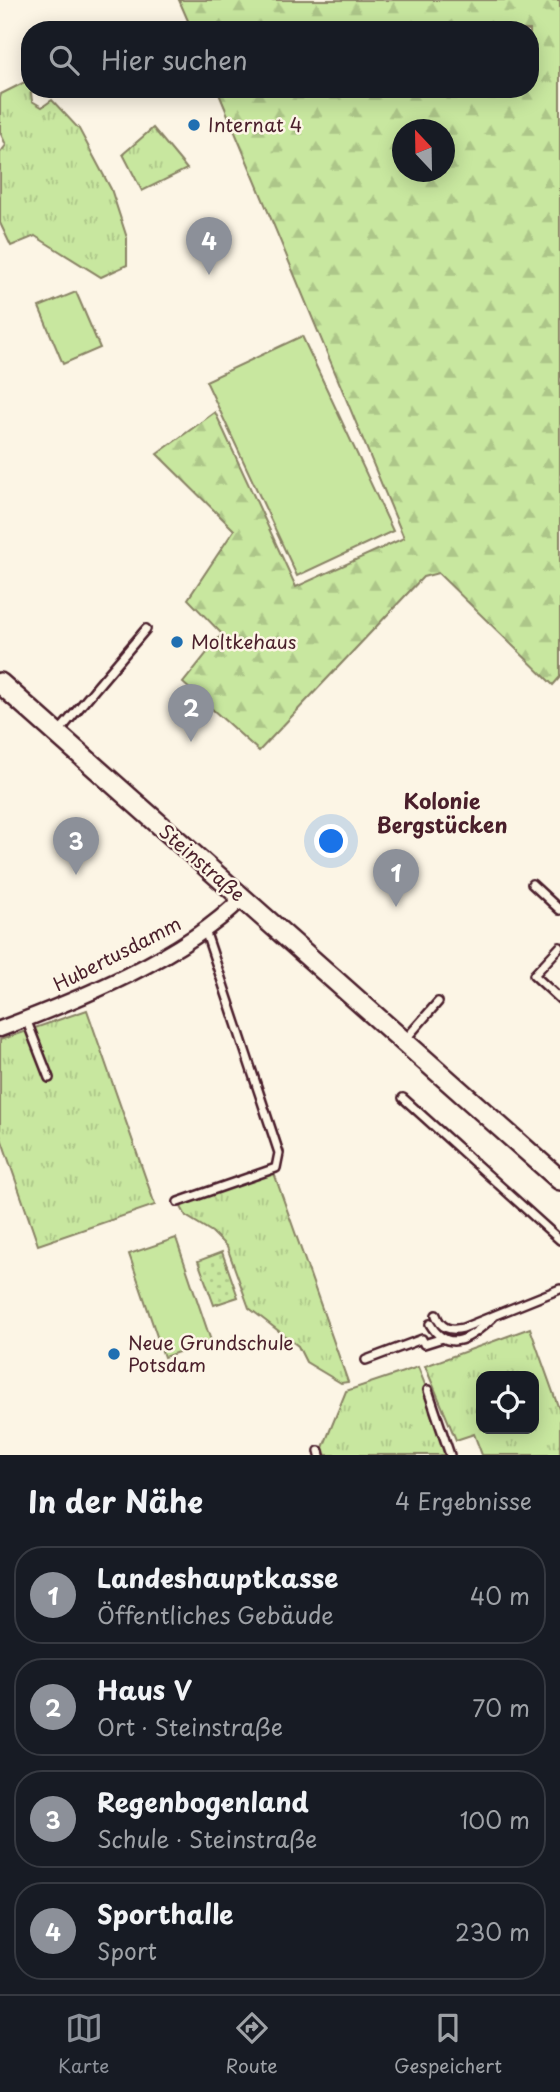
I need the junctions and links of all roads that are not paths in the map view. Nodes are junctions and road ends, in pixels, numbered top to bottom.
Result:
1 (146, 629) dead end
2 (0, 684) edge
3 (56, 734) junction
4 (532, 884) dead end
5 (242, 898) junction
6 (560, 909) edge
7 (205, 930) junction
8 (560, 947) edge
9 (560, 999) edge
10 (438, 1002) dead end
11 (26, 1019) junction
12 (0, 1029) edge
13 (403, 1043) junction
14 (49, 1078) dead end
15 (403, 1098) dead end
16 (560, 1180) edge
17 (177, 1202) dead end
18 (560, 1240) edge
19 (560, 1289) edge
20 (436, 1315) dead end
21 (495, 1315) junction
22 (430, 1324) dead end
23 (443, 1338) junction
24 (366, 1360) dead end
25 (428, 1390) dead end
26 (450, 1455) edge

1 - 3 lane
2 - 3 street, Steinstraße
3 - 5 street, Steinstraße
4 - 6 lane
5 - 7 street, Hubertusdamm
5 - 13 street, Steinstraße
7 - 11 street, Hubertusdamm
7 - 17 lane
8 - 9 lane
10 - 13 lane
11 - 12 street, Hubertusdamm
11 - 14 lane
13 - 16 street, Steinstraße
15 - 18 lane
19 - 21 lane
20 - 21 lane
21 - 23 lane
22 - 23 lane
23 - 24 lane
25 - 26 lane

